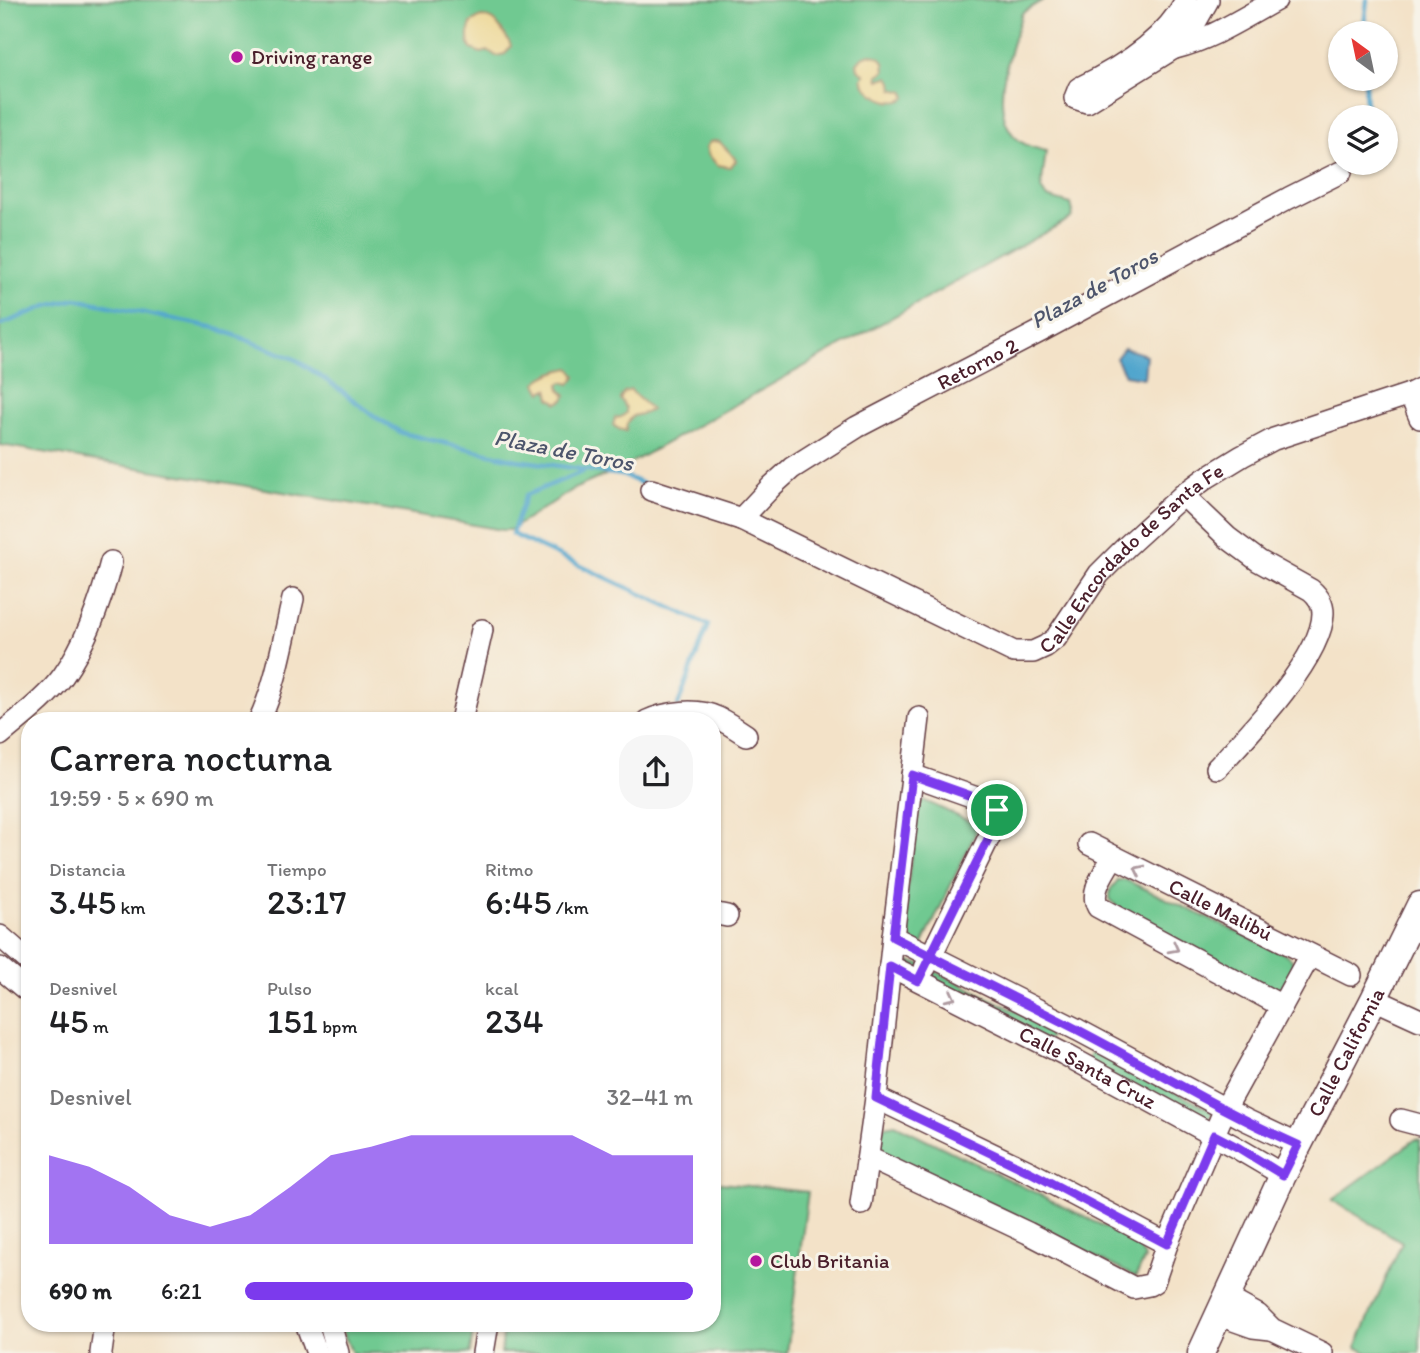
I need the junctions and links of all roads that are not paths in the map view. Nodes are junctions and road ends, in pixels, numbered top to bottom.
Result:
1 (1186, 0) edge
2 (1208, 0) edge
3 (1276, 0) edge
4 (1174, 48) junction
5 (1142, 51) junction
6 (1337, 175) edge
7 (1415, 391) edge
8 (1420, 418) edge
9 (651, 490) dead end
10 (1183, 495) junction
11 (741, 519) junction
12 (111, 562) dead end
13 (293, 599) dead end
14 (482, 630) dead end
15 (27, 712) edge
16 (264, 712) edge
17 (463, 712) edge
18 (21, 717) edge
19 (919, 718) dead end
20 (721, 720) edge
21 (0, 735) edge
22 (746, 735) dead end
23 (1217, 768) dead end
24 (912, 775) junction
25 (1088, 844) dead end
26 (1113, 857) junction
27 (1420, 905) edge
28 (0, 936) edge
29 (893, 937) junction
30 (21, 954) edge
31 (1310, 955) junction
32 (931, 957) junction
33 (890, 966) junction
34 (0, 968) edge
35 (1351, 975) dead end
36 (918, 981) junction
37 (21, 982) edge
38 (1374, 999) junction
39 (1282, 1006) junction
40 (1420, 1020) edge
41 (1078, 1030) junction
42 (1064, 1054) junction
43 (876, 1098) junction
44 (1225, 1109) junction
45 (1214, 1135) junction
46 (1298, 1145) junction
47 (869, 1158) junction
48 (1283, 1175) junction
49 (861, 1204) dead end
50 (1167, 1244) junction
51 (1223, 1306) junction
52 (104, 1332) edge
53 (309, 1332) edge
54 (332, 1332) edge
55 (486, 1332) edge
56 (100, 1353) edge
57 (317, 1353) edge
58 (338, 1353) edge
59 (483, 1353) edge
60 (1201, 1353) edge
61 (1322, 1353) edge

1 - 5 street
2 - 4 street
3 - 4 street
4 - 5 street
4 - 5 street
6 - 11 street, Retorno 2
7 - 8 street
7 - 10 street, Calle Encordado de Santa Fe
9 - 11 street, Calle Encordado de Santa Fe
10 - 11 street, Calle Encordado de Santa Fe
10 - 23 street
12 - 15 street
13 - 16 street
14 - 17 street
18 - 21 street
19 - 24 street
20 - 22 street
24 - 29 street
24 - 32 street
25 - 26 street, Calle Malibú
31 -> 26 street, Calle Malibú
26 -> 39 street
27 - 38 main road, Calle California
28 - 30 street
29 - 32 street, Calle Santa Cruz
29 - 33 street
31 - 35 street, Calle Malibú
31 - 39 street
32 - 36 street
32 - 41 street, Calle Santa Cruz
33 - 36 street, Calle Santa Cruz
33 - 43 street
34 - 37 street
36 -> 42 street, Calle Santa Cruz
38 - 40 street
38 - 46 main road, Calle California
39 - 44 street
41 - 42 street
41 - 44 street, Calle Santa Cruz
42 - 45 street, Calle Santa Cruz
43 - 47 street
43 - 50 street
44 - 45 street
44 - 46 street, Calle Santa Cruz
45 - 48 street, Calle Santa Cruz
45 - 50 street
46 - 48 main road, Calle California
47 - 49 street
47 - 50 street
48 - 51 main road, Calle California
51 - 60 main road, Calle California
51 - 61 street
52 - 56 street
53 - 57 street
54 - 58 street
55 - 59 street

